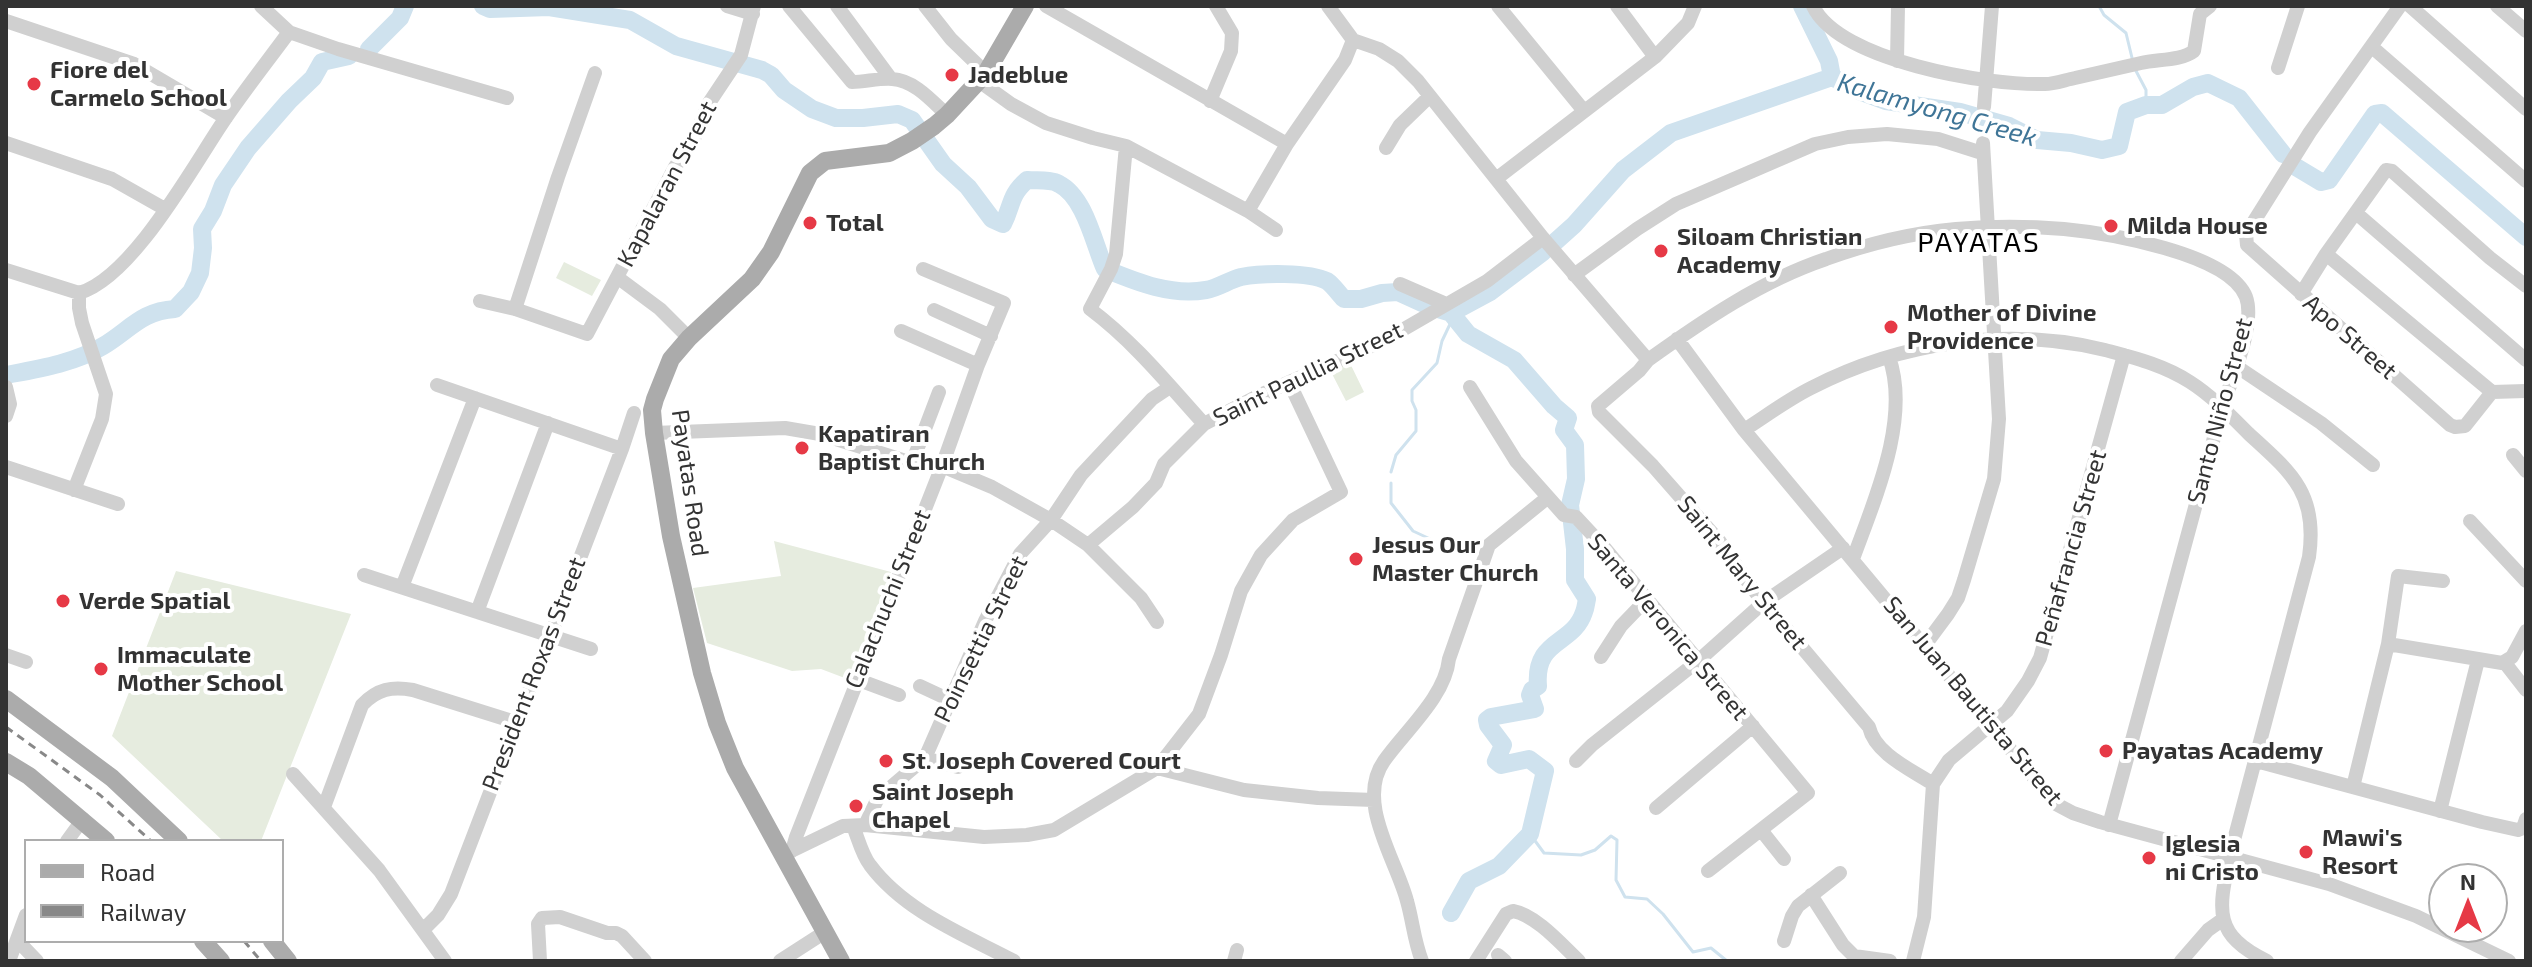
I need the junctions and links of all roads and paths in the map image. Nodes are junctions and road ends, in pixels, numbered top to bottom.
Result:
1 (261, 6) edge
2 (727, 6) edge
3 (789, 6) edge
4 (837, 6) edge
5 (925, 6) edge
6 (1025, 6) edge
7 (1046, 6) edge
8 (1216, 6) edge
9 (1328, 6) edge
10 (1498, 6) edge
11 (1617, 6) edge
12 (1695, 6) edge
13 (1813, 6) edge
14 (1898, 6) edge
15 (1992, 6) edge
16 (2210, 6) edge
17 (2298, 6) edge
18 (2400, 6) edge
19 (2410, 6) edge
20 (2497, 6) edge
21 (754, 10) edge
22 (6, 21) edge
23 (2526, 31) edge
24 (289, 32) junction
25 (1353, 40) junction
26 (2372, 47) junction
27 (1655, 57) junction
28 (1897, 61) junction
29 (2278, 68) dead end
30 (595, 73) dead end
31 (982, 77) junction
32 (891, 79) junction
33 (1987, 82) junction
34 (1430, 96) junction
35 (507, 98) dead end
36 (1210, 101) junction
37 (1984, 107) dead end
38 (2526, 109) edge
39 (1584, 111) junction
40 (226, 118) junction
41 (940, 120) junction
42 (6, 143) edge
43 (1287, 144) junction
44 (1126, 146) junction
45 (1386, 148) dead end
46 (1496, 179) junction
47 (2526, 181) edge
48 (165, 209) junction
49 (1248, 211) junction
50 (2356, 213) junction
51 (1988, 228) junction
52 (1276, 230) dead end
53 (1543, 238) junction
54 (2326, 254) junction
55 (923, 269) dead end
56 (6, 270) edge
57 (1574, 275) junction
58 (617, 277) junction
59 (1400, 284) dead end
60 (2526, 286) edge
61 (79, 293) junction
62 (2301, 294) junction
63 (480, 301) dead end
64 (1440, 307) junction
65 (515, 309) junction
66 (934, 310) dead end
67 (901, 331) dead end
68 (991, 336) junction
69 (689, 338) junction
70 (1677, 339) junction
71 (1994, 339) junction
72 (2124, 355) junction
73 (1889, 357) junction
74 (1648, 360) junction
75 (2526, 360) edge
76 (978, 365) junction
77 (2236, 366) junction
78 (1289, 382) junction
79 (437, 385) dead end
80 (6, 387) edge
81 (1170, 387) junction
82 (1470, 387) dead end
83 (2526, 391) edge
84 (939, 392) dead end
85 (2492, 392) junction
86 (475, 398) junction
87 (2222, 408) junction
88 (634, 413) dead end
89 (6, 416) edge
90 (548, 423) junction
91 (1204, 424) junction
92 (1744, 430) junction
93 (654, 433) junction
94 (622, 449) junction
95 (2513, 455) dead end
96 (912, 463) junction
97 (2373, 465) dead end
98 (942, 466) junction
99 (6, 467) edge
100 (2526, 471) edge
101 (74, 490) junction
102 (1547, 498) junction
103 (118, 504) dead end
104 (1051, 520) junction
105 (2470, 521) dead end
106 (1088, 545) junction
107 (1848, 553) junction
108 (364, 575) dead end
109 (2443, 581) dead end
110 (2526, 581) edge
111 (402, 587) junction
112 (1647, 599) junction
113 (1764, 602) junction
114 (477, 612) junction
115 (1157, 622) dead end
116 (2526, 631) edge
117 (549, 636) junction
118 (2388, 644) junction
119 (1925, 645) junction
120 (591, 649) dead end
121 (6, 655) edge
122 (1601, 657) dead end
123 (2478, 660) junction
124 (1698, 661) junction
125 (26, 662) dead end
126 (2505, 663) junction
127 (856, 679) junction
128 (920, 686) dead end
129 (2526, 690) edge
130 (899, 695) dead end
131 (6, 699) edge
132 (950, 700) junction
133 (515, 722) junction
134 (1753, 726) junction
135 (1990, 726) junction
136 (925, 758) junction
137 (1576, 761) dead end
138 (2256, 761) junction
139 (6, 762) edge
140 (958, 767) dead end
141 (1157, 768) junction
142 (293, 774) dead end
143 (1933, 784) junction
144 (2353, 787) junction
145 (1374, 800) junction
146 (324, 807) junction
147 (1656, 808) dead end
148 (2440, 811) junction
149 (83, 819) junction
150 (2524, 824) edge
151 (2109, 825) junction
152 (859, 826) junction
153 (1761, 830) junction
154 (68, 839) edge
155 (104, 839) edge
156 (177, 839) edge
157 (788, 853) junction
158 (2230, 855) junction
159 (1784, 859) dead end
160 (1708, 871) dead end
161 (1840, 873) dead end
162 (1811, 895) junction
163 (2222, 920) junction
164 (24, 921) edge
165 (424, 929) junction
166 (825, 932) junction
167 (17, 940) junction
168 (1784, 941) dead end
169 (205, 943) edge
170 (274, 943) edge
171 (9, 961) edge
172 (37, 961) edge
173 (221, 961) edge
174 (288, 961) edge
175 (445, 961) edge
176 (540, 961) edge
177 (645, 961) edge
178 (780, 961) edge
179 (841, 961) edge
180 (1014, 961) edge
181 (1422, 961) edge
182 (1476, 961) edge
183 (1579, 961) edge
184 (1890, 961) edge
185 (1913, 961) edge
186 (2181, 961) edge
187 (2267, 961) edge
188 (2509, 961) edge

1 - 24 street
2 - 21 street
3 - 32 street
4 - 32 street
5 - 31 street
6 - 31 main road, Payatas Road
7 - 36 street
8 - 36 street
9 - 25 street
10 - 39 street
11 - 27 street
12 - 27 street
13 - 28 street
14 - 28 street
15 - 33 street
16 - 33 street
17 - 29 street
18 - 26 street
19 - 38 street
20 - 23 street
21 - 58 street, Kapalaran Street
22 - 40 street
24 - 35 street
24 - 40 street
25 - 34 street
25 - 43 street
26 - 47 street
26 - 62 street, Apo Street
27 - 39 street
28 - 33 street
30 - 65 street
31 - 41 main road, Payatas Road
31 - 44 street
32 - 41 street
33 - 37 street
34 - 45 street
34 - 46 street
36 - 43 street
39 - 46 street
40 - 48 street
41 - 69 main road, Payatas Road
42 - 48 street
43 - 49 street
44 - 49 street
44 - 81 street
46 - 53 street
48 - 61 street
49 - 52 street
50 - 54 street
50 - 60 street
50 - 75 street
51 - 57 street
51 - 70 street, Santo Niño Street
51 - 71 street
51 - 77 street, Santo Niño Street
53 - 57 street
53 - 64 street, Saint Paullia Street
54 - 62 street
54 - 85 street
55 - 68 street, Calachuchi Street
56 - 61 street
57 - 74 street
58 - 65 street
58 - 69 street, Kapalaran Street
59 - 64 street
61 - 101 street
62 - 85 street, Apo Street
63 - 65 street
64 - 78 street, Saint Paullia Street
66 - 68 street
67 - 76 street
68 - 76 street, Calachuchi Street
69 - 93 main road, Payatas Road
70 - 74 street, Santo Niño Street
70 - 92 street, San Juan Bautista Street
71 - 72 street
71 - 73 street
71 - 119 street
72 - 87 street
72 - 135 street, Peñafrancia Street
73 - 92 street
73 - 107 street
74 - 113 street, Saint Mary Street
76 - 98 street, Calachuchi Street
77 - 87 street, Santo Niño Street
77 - 97 street
78 - 91 street, Saint Paullia Street
78 - 141 street
79 - 86 street
80 - 89 street
81 - 91 street
81 - 104 street, Poinsettia Street
82 - 102 street, Santa Veronica Street
83 - 85 street
84 - 96 street
86 - 90 street
86 - 111 street
87 - 138 street
87 - 151 street, Santo Niño Street
88 - 94 street, President Roxas Street
90 - 94 street
90 - 114 street
91 - 106 street, Saint Paullia Street
92 - 107 street, San Juan Bautista Street
93 - 96 street
93 - 157 main road, Payatas Road
94 - 117 street, President Roxas Street
95 - 100 street
96 - 98 street
98 - 104 street
98 - 127 street, Calachuchi Street
99 - 101 street
101 - 103 street
102 - 112 street, Santa Veronica Street
102 - 145 street
104 - 106 street
104 - 132 street, Poinsettia Street
105 - 110 street
106 - 115 street
107 - 113 street
107 - 119 street, San Juan Bautista Street
108 - 111 street
109 - 118 street
111 - 114 street
112 - 122 street
112 - 124 street, Santa Veronica Street
113 - 124 street
113 - 143 street, Saint Mary Street
114 - 117 street
116 - 126 street
117 - 120 street
117 - 133 street, President Roxas Street
118 - 123 street
118 - 144 street
119 - 135 street, San Juan Bautista Street
121 - 125 street
123 - 126 street
123 - 148 street
124 - 134 street, Santa Veronica Street
124 - 137 street
126 - 129 street
127 - 130 street
127 - 157 street, Calachuchi Street
128 - 132 street
131 - 156 main road
132 - 136 street, Poinsettia Street
133 - 146 street
133 - 165 street, President Roxas Street
134 - 147 street
134 - 153 street, Santa Veronica Street
135 - 143 street, Peñafrancia Street
135 - 151 street, San Juan Bautista Street
136 - 140 street
136 - 152 street, Poinsettia Street
138 - 144 street
138 - 158 street
139 - 149 main road
141 - 145 street
141 - 152 street
142 - 146 street
143 - 185 street
144 - 148 street
145 - 181 street
146 - 165 street
148 - 150 street
149 - 154 street
149 - 155 main road
151 - 158 street, San Juan Bautista Street
152 - 157 street
152 - 180 street
153 - 159 street
153 - 160 street
157 - 166 main road, Payatas Road
158 - 163 street
158 - 188 street, San Juan Bautista Street
161 - 162 street
162 - 168 street
162 - 184 street
163 - 186 street
163 - 187 street
164 - 167 street
165 - 175 street
166 - 178 street
166 - 179 main road, Payatas Road
167 - 171 street
167 - 172 street
169 - 173 main road
170 - 174 main road
176 - 177 street
182 - 183 street

